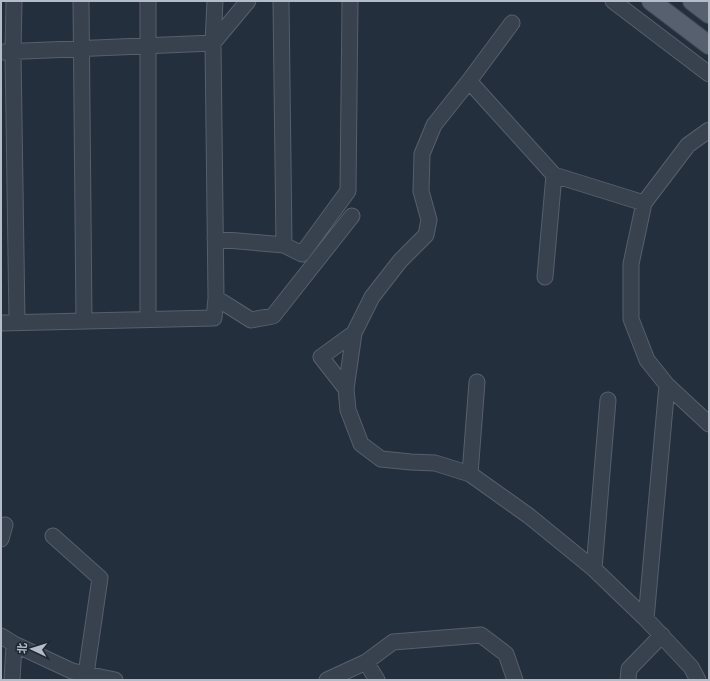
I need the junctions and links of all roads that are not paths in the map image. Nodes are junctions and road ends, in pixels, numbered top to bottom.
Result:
1 (14, 1) edge
2 (81, 1) edge
3 (148, 1) edge
4 (215, 1) edge
5 (248, 1) edge
6 (281, 1) edge
7 (350, 1) edge
8 (613, 1) edge
9 (651, 1) edge
10 (692, 1) edge
11 (709, 14) edge
12 (512, 23) dead end
13 (213, 43) junction
14 (709, 45) edge
15 (147, 46) junction
16 (81, 49) junction
17 (7, 52) edge
18 (709, 74) edge
19 (469, 81) junction
20 (709, 130) edge
21 (554, 176) junction
22 (644, 203) junction
23 (352, 216) dead end
24 (215, 239) junction
25 (284, 245) junction
26 (544, 277) dead end
27 (216, 298) junction
28 (148, 320) junction
29 (84, 321) junction
30 (17, 322) junction
31 (1, 323) edge
32 (354, 333) junction
33 (477, 382) dead end
34 (667, 385) junction
35 (346, 390) junction
36 (608, 400) dead end
37 (709, 424) edge
38 (470, 474) junction
39 (53, 536) dead end
40 (594, 569) junction
41 (646, 619) junction
42 (662, 635) junction
43 (1, 636) edge
44 (14, 644) junction
45 (366, 662) junction
46 (77, 675) edge
47 (12, 680) edge
48 (115, 680) edge
49 (327, 680) edge
50 (377, 680) edge
51 (515, 680) edge
52 (628, 680) edge
53 (698, 680) edge

1 - 17 street
2 - 16 street
3 - 15 street
4 - 13 street
5 - 13 street
6 - 25 street
7 - 25 street
8 - 18 street
9 - 14 main road
10 - 11 main road
12 - 19 street
13 - 15 street
13 - 24 street
15 - 16 street
15 - 28 street
16 - 17 street
16 - 29 street
17 - 30 street
19 - 21 street
19 - 32 street
20 - 22 street
21 - 22 street
21 - 26 street
22 - 34 street
23 - 27 street
24 - 25 street
24 - 27 street
27 - 28 street
28 - 29 street
29 - 30 street
30 - 31 street
32 - 35 street
32 - 35 street
33 - 38 street
34 - 37 street
34 - 41 street
35 - 38 street
36 - 40 street
38 - 40 street
39 - 46 street
40 - 41 street
41 - 42 street
42 - 52 street
42 - 53 street
43 - 44 street
44 - 46 street
44 - 47 street
45 - 49 street
45 - 50 street
45 - 51 street
46 - 48 street

